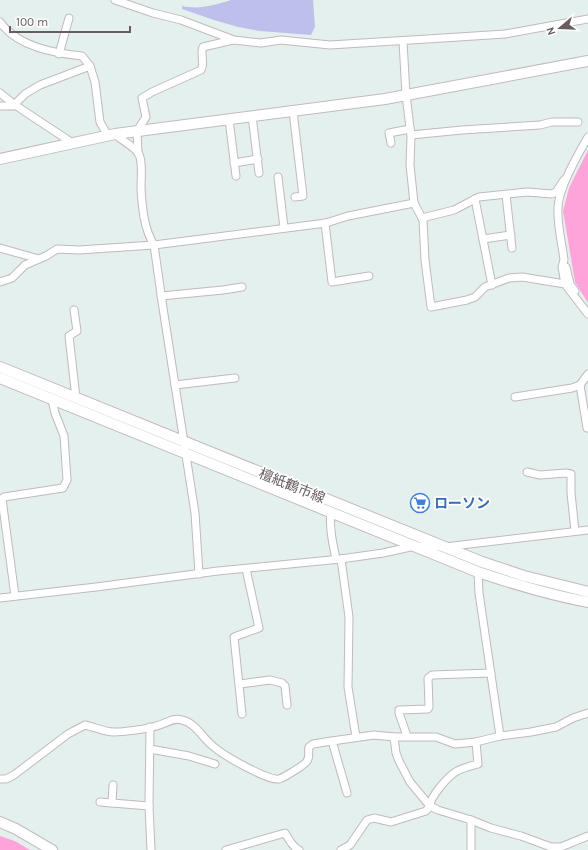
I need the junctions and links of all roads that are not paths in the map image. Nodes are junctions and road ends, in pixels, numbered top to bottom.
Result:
1 (115, 0) edge
2 (69, 18) dead end
3 (588, 19) edge
4 (0, 22) edge
5 (234, 40) junction
6 (403, 40) junction
7 (59, 54) junction
8 (588, 61) edge
9 (90, 66) junction
10 (0, 93) edge
11 (406, 95) junction
12 (15, 105) junction
13 (0, 106) edge
14 (293, 111) junction
15 (252, 116) junction
16 (229, 119) junction
17 (578, 122) dead end
18 (137, 131) junction
19 (411, 132) junction
20 (111, 135) junction
21 (588, 137) edge
22 (391, 143) dead end
23 (74, 144) junction
24 (138, 153) junction
25 (0, 158) edge
26 (258, 159) junction
27 (234, 163) junction
28 (259, 173) dead end
29 (236, 176) dead end
30 (278, 177) dead end
31 (566, 179) junction
32 (506, 195) junction
33 (295, 197) dead end
34 (475, 199) junction
35 (414, 203) junction
36 (422, 218) junction
37 (325, 223) junction
38 (284, 228) junction
39 (510, 235) junction
40 (483, 239) junction
41 (154, 245) junction
42 (0, 248) edge
43 (512, 248) dead end
44 (39, 259) junction
45 (564, 260) junction
46 (369, 276) dead end
47 (0, 282) edge
48 (565, 284) junction
49 (492, 285) junction
50 (242, 287) dead end
51 (161, 296) junction
52 (74, 310) dead end
53 (587, 313) edge
54 (0, 367) edge
55 (588, 374) edge
56 (0, 378) edge
57 (235, 378) dead end
58 (175, 385) junction
59 (580, 385) junction
60 (76, 398) junction
61 (515, 398) dead end
62 (52, 400) junction
63 (587, 428) edge
64 (183, 441) junction
65 (185, 453) junction
66 (527, 472) dead end
67 (1, 499) edge
68 (331, 512) junction
69 (588, 530) edge
70 (575, 531) junction
71 (416, 546) junction
72 (445, 548) junction
73 (339, 559) junction
74 (246, 569) junction
75 (478, 572) junction
76 (199, 574) junction
77 (588, 592) edge
78 (15, 596) junction
79 (0, 598) edge
80 (588, 602) edge
81 (491, 673) junction
82 (240, 684) junction
83 (287, 705) dead end
84 (588, 712) edge
85 (242, 714) dead end
86 (150, 727) junction
87 (407, 736) junction
88 (500, 736) junction
89 (356, 737) junction
90 (394, 737) junction
91 (332, 741) junction
92 (476, 742) junction
93 (150, 750) junction
94 (215, 764) dead end
95 (0, 779) edge
96 (113, 785) dead end
97 (347, 793) dead end
98 (100, 802) dead end
99 (112, 803) junction
100 (149, 806) junction
101 (430, 806) junction
102 (470, 820) junction
103 (0, 822) edge
104 (588, 836) edge
105 (52, 850) edge
106 (151, 850) edge
107 (226, 850) edge
108 (299, 850) edge
109 (341, 850) edge
110 (470, 850) edge

1 - 5 street
2 - 7 street
3 - 6 street
4 - 7 street
5 - 6 street
5 - 18 street
6 - 11 street
7 - 9 street
8 - 11 main road
9 - 12 street
9 - 20 street
10 - 12 street
11 - 14 main road
11 - 19 street
12 - 13 street
12 - 23 street
14 - 15 main road
14 - 33 street
15 - 16 main road
15 - 26 street
16 - 18 main road
16 - 27 street
17 - 19 street
18 - 20 main road
18 - 24 street
19 - 22 street
19 - 35 street
20 - 23 main road
20 - 24 street
21 - 31 street
23 - 25 main road
24 - 41 street
26 - 27 street
26 - 28 street
27 - 29 street
30 - 38 street
31 - 32 street
31 - 45 street
32 - 34 street
32 - 39 street
34 - 36 street
34 - 40 street
35 - 36 street
35 - 37 street
36 - 49 street
37 - 38 street
37 - 46 street
38 - 41 street
39 - 40 street
39 - 43 street
40 - 49 street
41 - 44 street
41 - 51 street
42 - 44 street
44 - 47 street
45 - 48 street
45 - 53 street
48 - 49 street
48 - 53 street
50 - 51 street
51 - 58 street
52 - 60 street
54 - 60 main road, 檀紙鶴市線
55 - 59 street
56 - 62 main road, 檀紙鶴市線
57 - 58 street
58 - 64 street
59 - 61 street
59 - 63 street
60 - 64 main road, 檀紙鶴市線
62 - 65 main road, 檀紙鶴市線
62 - 67 street
64 - 65 street
64 - 72 main road, 檀紙鶴市線
65 - 68 main road, 檀紙鶴市線
65 - 76 street
66 - 70 street
67 - 78 street
68 - 71 main road, 檀紙鶴市線
68 - 73 street
69 - 70 street
70 - 72 street
71 - 72 street
71 - 73 street
71 - 75 main road, 檀紙鶴市線
72 - 77 main road, 檀紙鶴市線
73 - 74 street
73 - 89 street
74 - 76 street
74 - 82 street
75 - 80 main road, 檀紙鶴市線
75 - 81 street
76 - 78 street
78 - 79 street
81 - 87 street
81 - 88 street
82 - 83 street
82 - 85 street
84 - 88 street
86 - 91 street
86 - 93 street
86 - 95 street
87 - 90 street
87 - 92 street
88 - 92 street
89 - 90 street
89 - 91 street
90 - 101 street
91 - 97 street
92 - 101 street
93 - 94 street
93 - 100 street
96 - 99 street
98 - 99 street
99 - 100 street
100 - 106 street
101 - 102 street
101 - 109 street
102 - 104 street
102 - 110 street
103 - 105 main road
107 - 108 street

